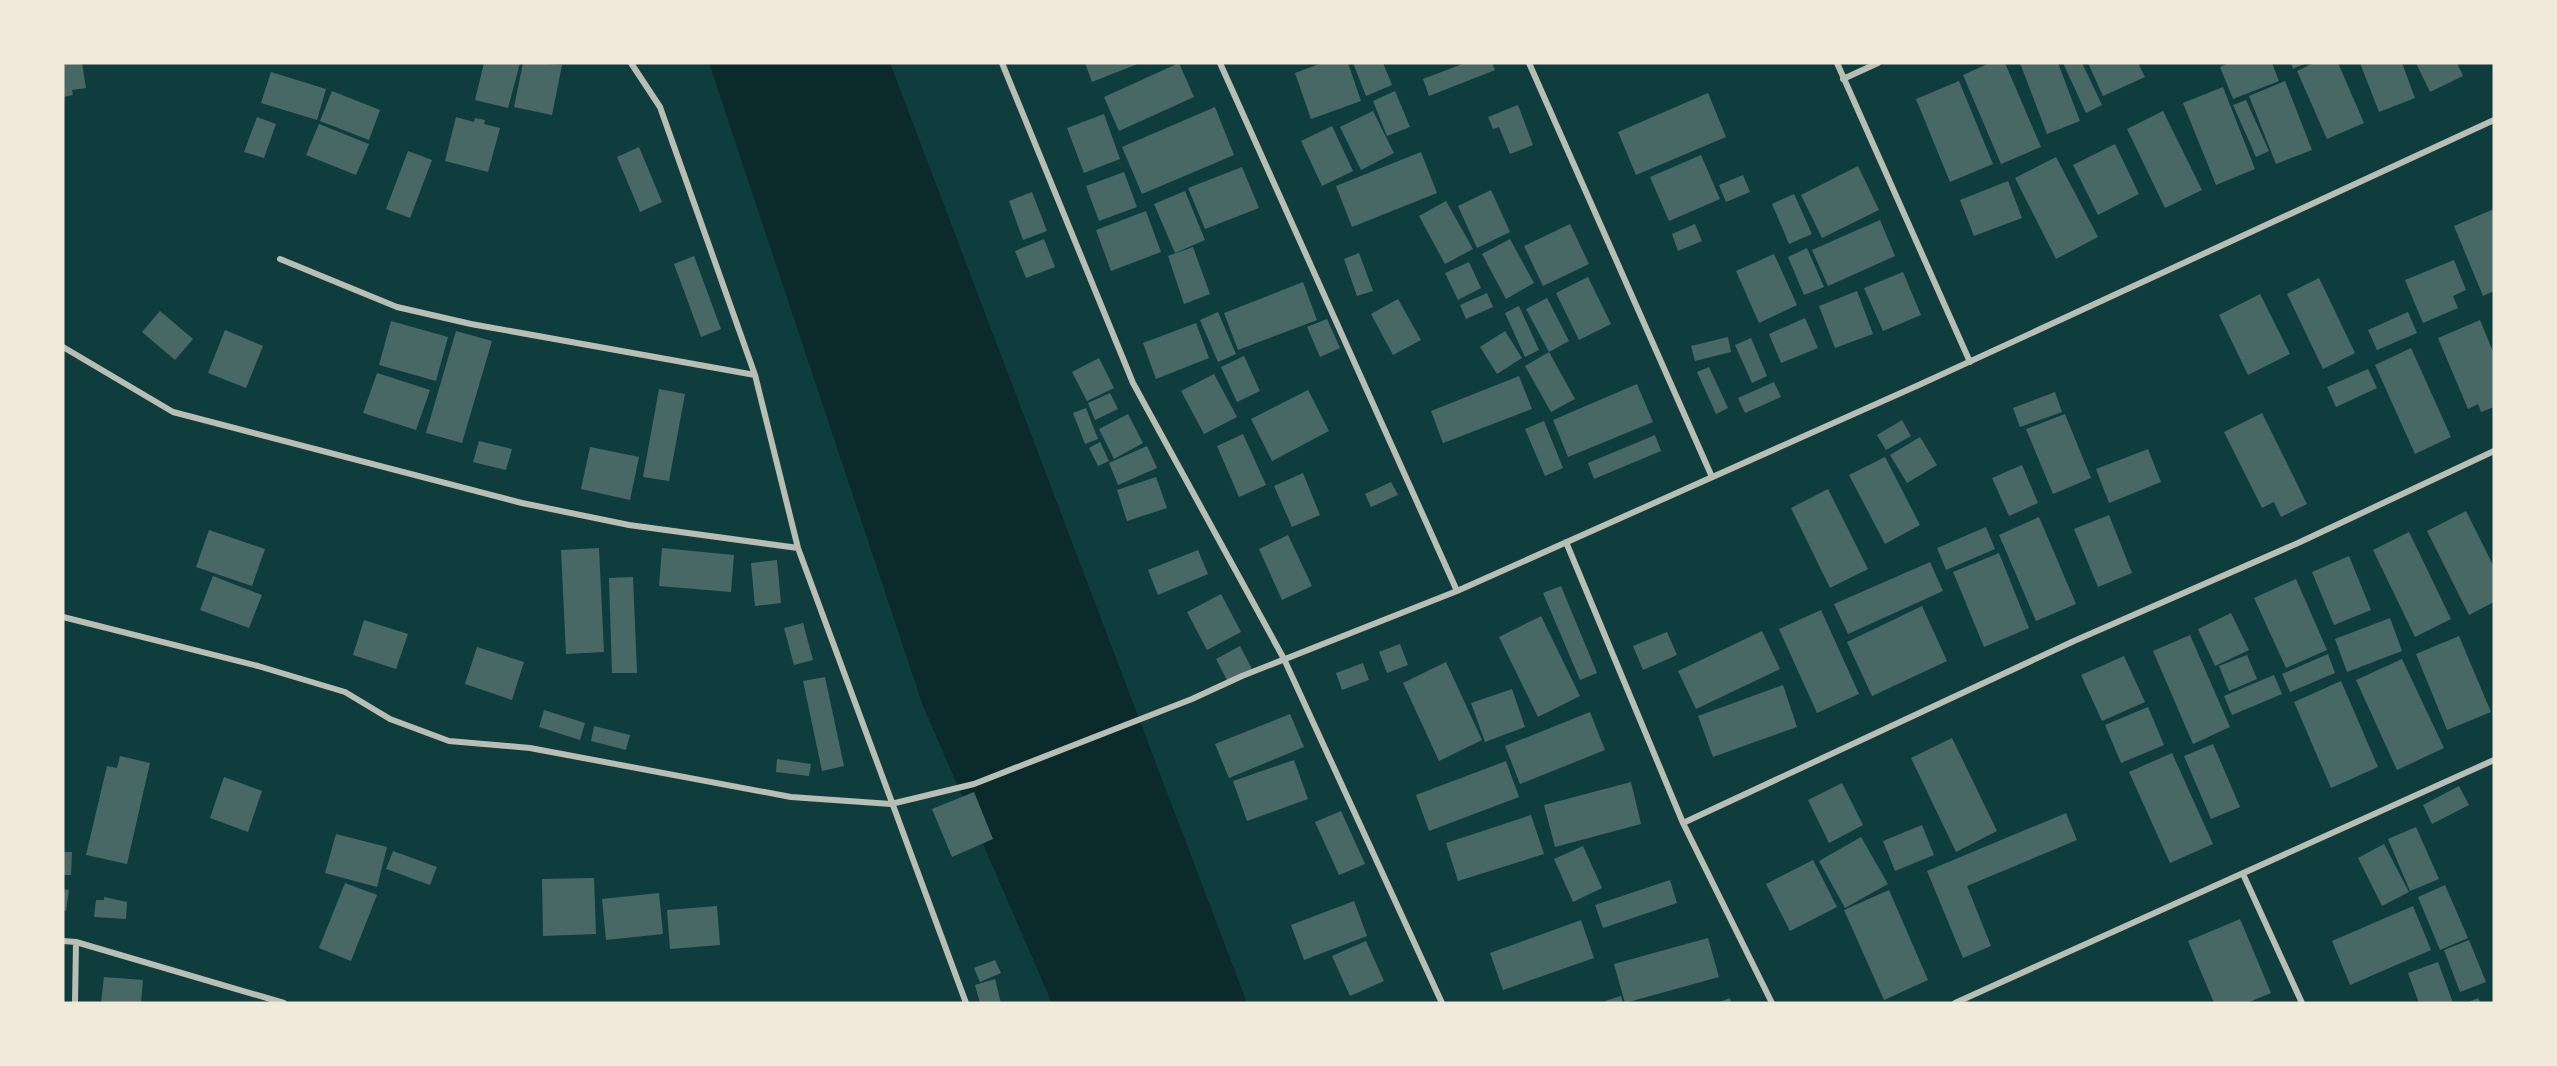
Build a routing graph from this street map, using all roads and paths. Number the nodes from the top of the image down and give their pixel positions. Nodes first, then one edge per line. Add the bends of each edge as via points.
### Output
1 (631, 63) edge
2 (1002, 63) edge
3 (1220, 63) edge
4 (1529, 63) edge
5 (1836, 63) edge
6 (1878, 63) edge
7 (1843, 79) junction
8 (2494, 120) edge
9 (280, 259) dead end
10 (63, 347) edge
11 (1970, 362) junction
12 (755, 375) junction
13 (2494, 451) edge
14 (1712, 477) junction
15 (1566, 542) junction
16 (798, 548) junction
17 (1457, 591) junction
18 (63, 617) edge
19 (1284, 659) junction
20 (2494, 760) edge
21 (891, 804) junction
22 (1683, 823) junction
23 (2243, 874) junction
24 (63, 941) edge
25 (76, 942) junction
26 (75, 1003) edge
27 (284, 1003) edge
28 (966, 1003) edge
29 (1442, 1003) edge
30 (1772, 1003) edge
31 (1955, 1003) edge
32 (2302, 1003) edge

1 - 12 street via 660,107
2 - 19 street via 1133,383
3 - 17 street
4 - 14 street
5 - 7 street
6 - 7 street
7 - 11 street
8 - 11 street
9 - 12 street via 397,307
10 - 16 street via 173,412 522,503 629,525
11 - 14 street
12 - 16 street
13 - 22 street
14 - 15 street
15 - 17 street
15 - 22 street
16 - 21 street
17 - 19 street
18 - 21 street via 345,692 390,719 449,741 530,748 791,797
19 - 21 street via 974,784
19 - 29 street
20 - 23 street
21 - 28 street
22 - 30 street
23 - 31 street
23 - 32 street
24 - 25 street
25 - 26 street
25 - 27 street

